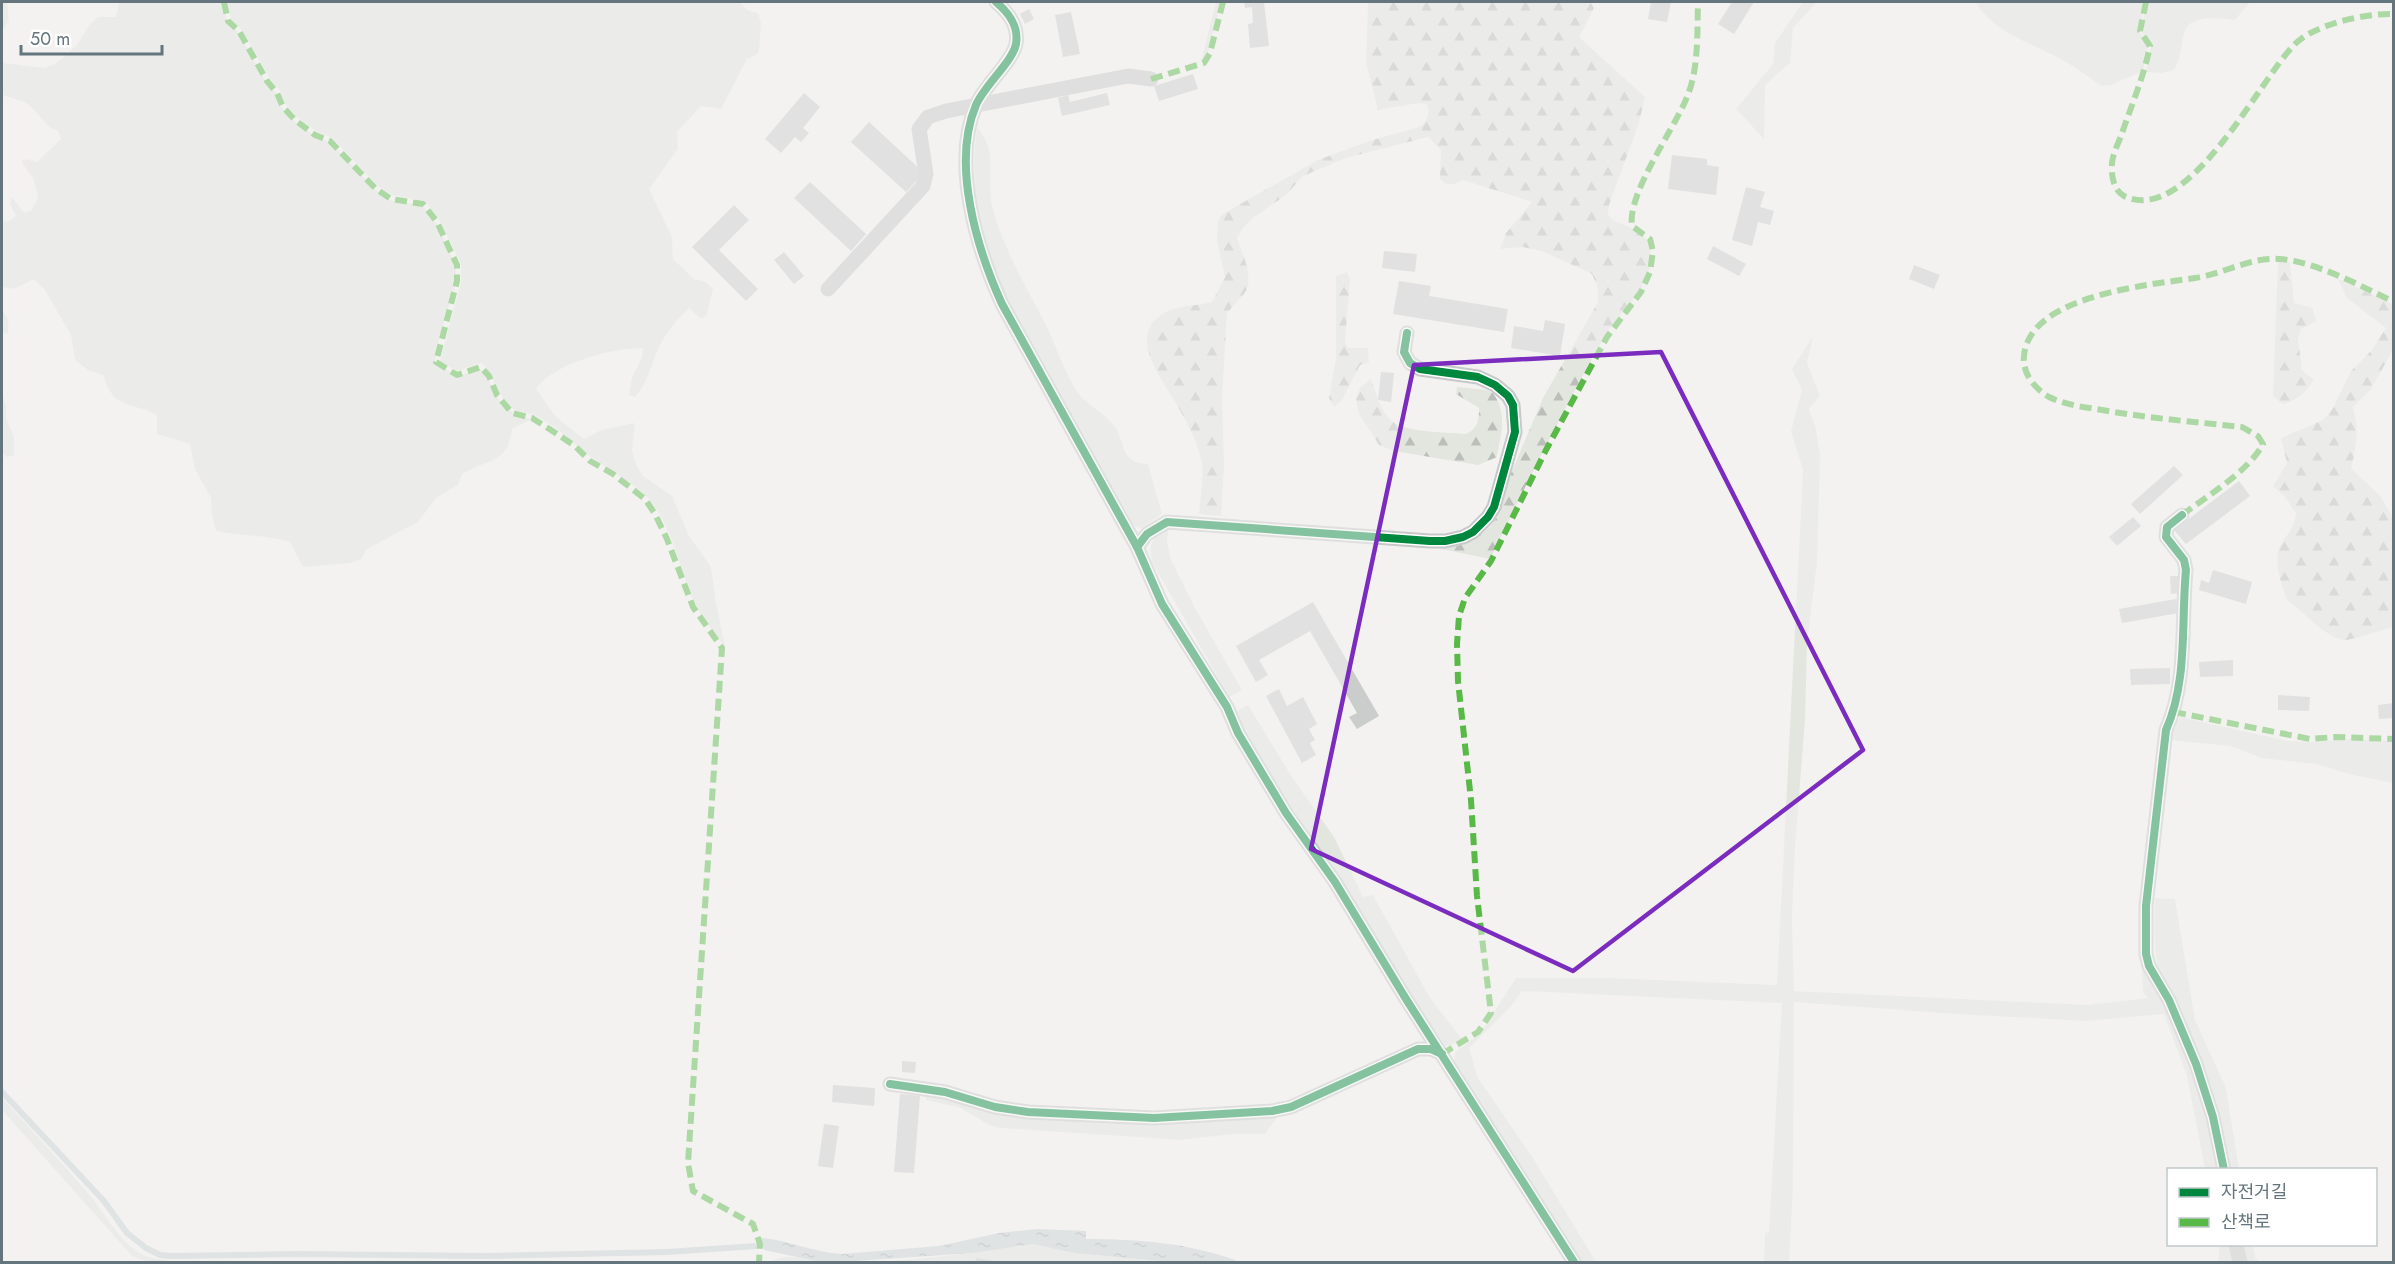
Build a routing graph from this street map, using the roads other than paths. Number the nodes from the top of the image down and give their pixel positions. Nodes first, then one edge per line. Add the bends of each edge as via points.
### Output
1 (996, 2) edge
2 (1151, 79) dead end
3 (976, 104) junction
4 (828, 289) dead end
5 (1407, 333) dead end
6 (2182, 515) dead end
7 (1137, 547) junction
8 (1442, 1054) junction
9 (890, 1084) dead end
10 (2224, 1168) edge
11 (2236, 1246) edge
12 (1574, 1263) edge
13 (2240, 1263) edge

1 - 3 street via 1015,24 1016,48
2 - 3 street via 1128,76
3 - 4 street via 928,117 919,129 926,174 923,186
3 - 7 street via 970,124 967,177 986,269
5 - 7 street via 1404,351 1410,363 1420,369 1478,377 1496,385 1513,405 1515,432 1494,507 1473,532 1455,540 1430,541 1167,522 1147,534
6 - 10 street via 2167,527 2166,537 2184,560 2186,570 2177,691 2166,729 2146,906 2146,954 2196,1064
7 - 8 street via 1162,604 1280,803 1335,882
8 - 9 street via 1418,1049 1291,1107 1154,1118 1028,1112 994,1107 945,1092
8 - 12 street
11 - 13 street

